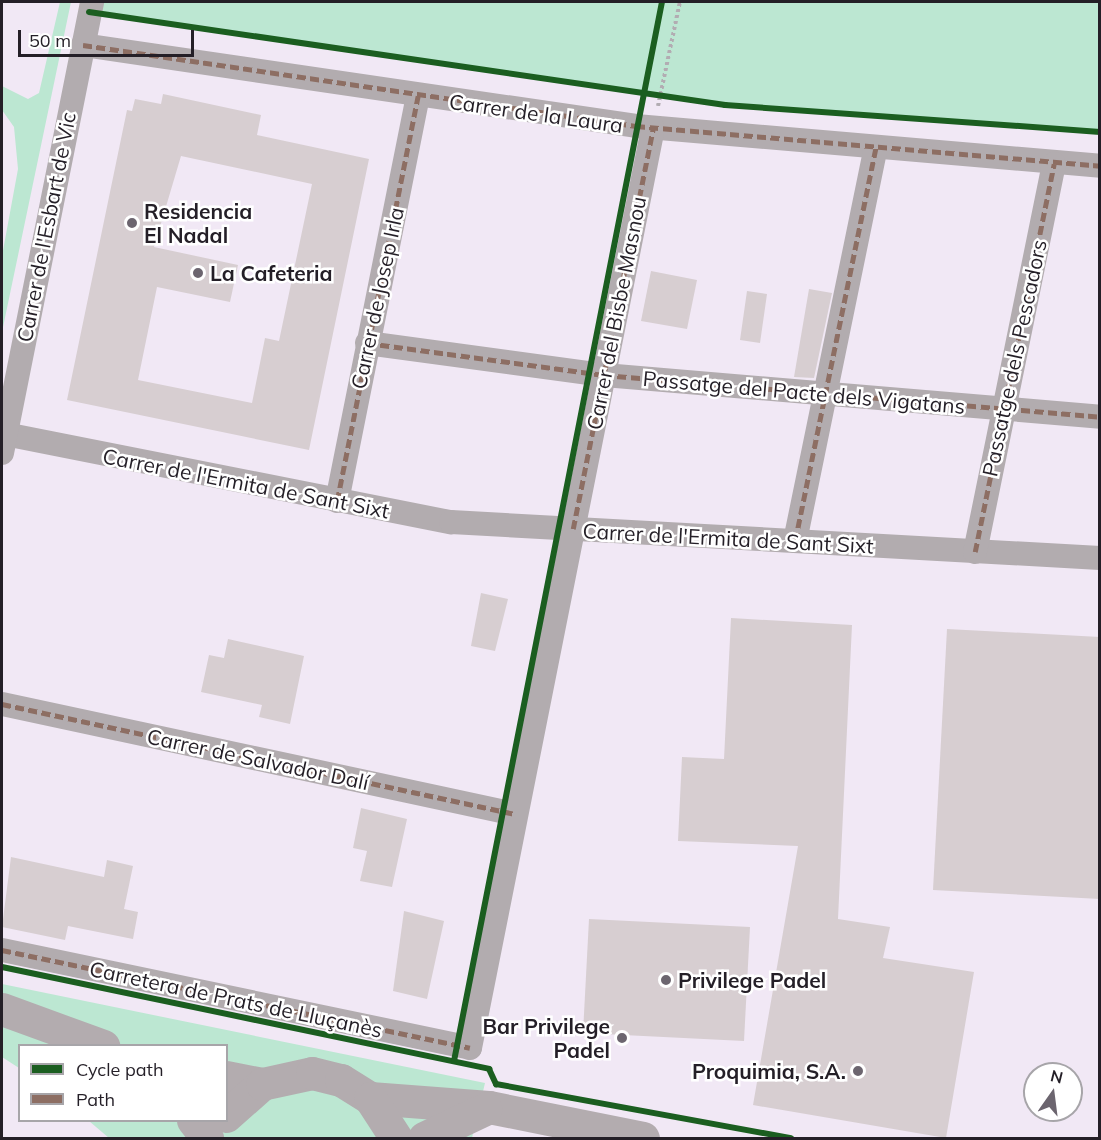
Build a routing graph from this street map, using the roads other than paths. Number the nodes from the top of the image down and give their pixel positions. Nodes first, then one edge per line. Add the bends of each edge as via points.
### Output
1 (92, 2) edge
2 (83, 45) junction
3 (418, 96) junction
4 (653, 128) junction
5 (876, 148) junction
6 (1054, 164) junction
7 (1100, 166) edge
8 (367, 343) junction
9 (604, 375) junction
10 (823, 395) junction
11 (1003, 408) junction
12 (1100, 417) edge
13 (3, 443) edge
14 (337, 501) junction
15 (573, 529) junction
16 (795, 541) junction
17 (975, 552) junction
18 (1100, 558) edge
19 (2, 704) edge
20 (515, 814) junction
21 (2, 950) edge
22 (4, 1007) edge
23 (98, 1044) edge
24 (470, 1048) joint
25 (228, 1077) edge
26 (262, 1084) junction
27 (370, 1098) junction
28 (489, 1107) junction
29 (228, 1114) edge
30 (195, 1122) edge
31 (223, 1122) edge
32 (207, 1138) edge
33 (217, 1138) edge
34 (396, 1138) edge
35 (423, 1138) edge
36 (644, 1138) edge

1 - 2 street, Carrer de l'Esbart de Vic
2 - 3 street, Carrer de la Laura
2 - 13 street, Carrer de l'Esbart de Vic
3 - 4 street, Carrer de la Laura
3 - 8 street, Carrer de Josep Irla
4 - 5 street, Carrer de la Laura
4 - 9 street, Carrer del Bisbe Masnou
5 - 6 street, Carrer de la Laura
5 - 10 street
6 - 7 street, Carrer de la Laura
6 - 11 street, Passatge dels Pescadors
8 - 9 street, Passatge del Pacte dels Vigatans
8 - 14 street, Carrer de Josep Irla
9 - 10 street, Passatge del Pacte dels Vigatans
9 - 15 street, Carrer del Bisbe Masnou
10 - 11 street, Passatge del Pacte dels Vigatans
10 - 16 street
11 - 12 street, Passatge del Pacte dels Vigatans
11 - 17 street, Passatge dels Pescadors
13 - 14 street, Carrer de l'Ermita de Sant Sixt
14 - 15 street, Carrer de l'Ermita de Sant Sixt via 452,522
15 - 16 street, Carrer de l'Ermita de Sant Sixt
15 - 20 street, Carrer del Bisbe Masnou
16 - 17 street, Carrer de l'Ermita de Sant Sixt
17 - 18 street, Carrer de l'Ermita de Sant Sixt
19 - 20 street, Carrer de Salvador Dalí
20 - 24 street, Carrer del Bisbe Masnou
21 - 24 street, Carretera de Prats de Lluçanès
22 - 23 street
25 - 26 street
26 - 27 street via 312,1073 341,1080
26 - 29 street
27 - 28 street
27 - 34 street
28 - 35 street
28 - 36 street
30 - 32 street
31 - 33 street

